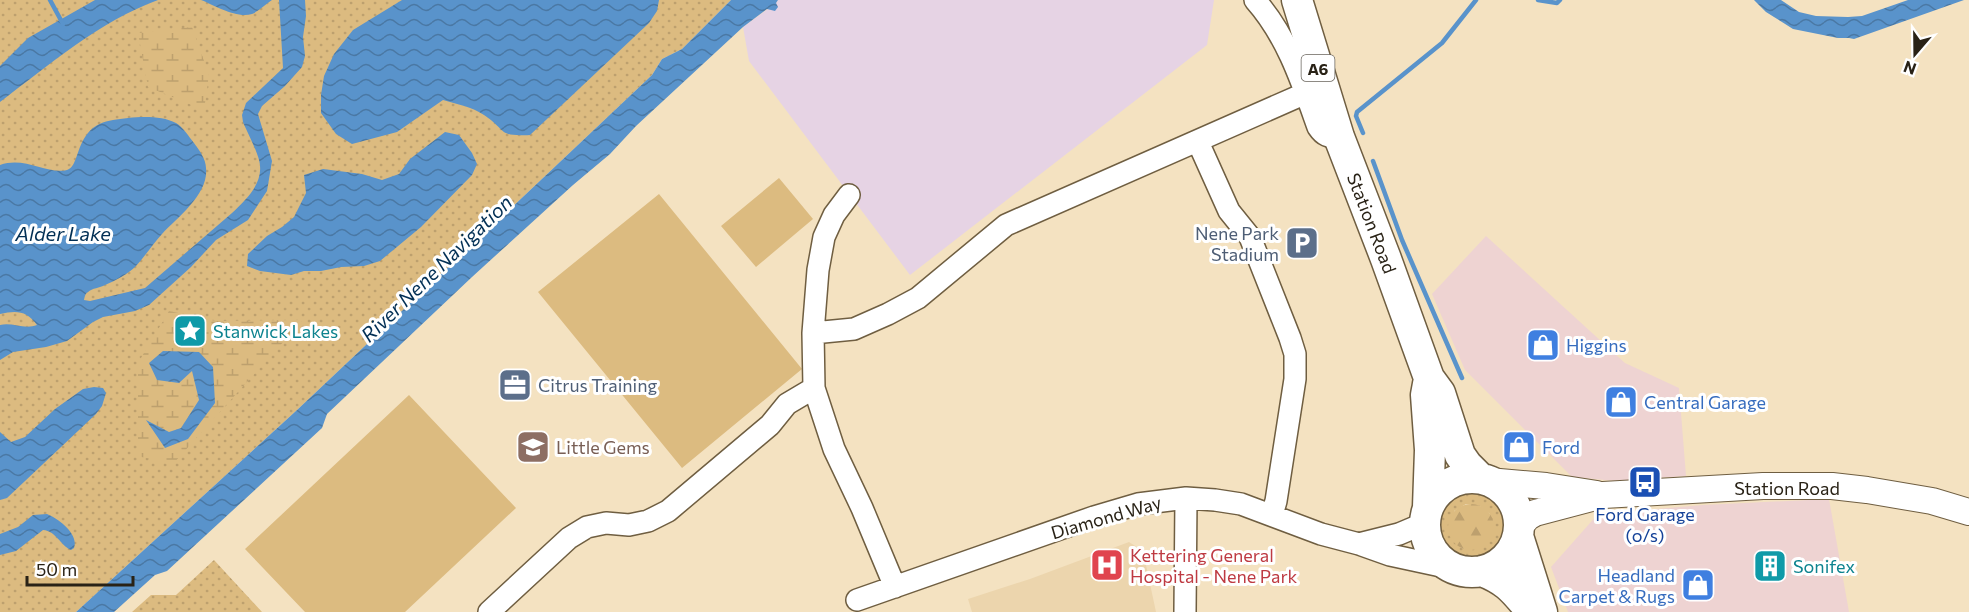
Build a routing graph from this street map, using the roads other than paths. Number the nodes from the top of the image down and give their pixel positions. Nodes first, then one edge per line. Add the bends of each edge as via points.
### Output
1 (1255, 0) edge
2 (1297, 0) edge
3 (1306, 93) junction
4 (1339, 137) junction
5 (1198, 142) junction
6 (849, 195) dead end
7 (813, 333) junction
8 (1429, 378) junction
9 (814, 388) junction
10 (1484, 479) junction
11 (1603, 495) junction
12 (1186, 498) junction
13 (1969, 512) edge
14 (1272, 515) junction
15 (1427, 515) junction
16 (1519, 532) junction
17 (1359, 544) junction
18 (1468, 570) junction
19 (895, 587) junction
20 (857, 600) dead end
21 (489, 612) edge
22 (1185, 612) edge
23 (1532, 612) edge
24 (1542, 612) edge

1 - 3 street via 1274,25
2 - 4 highway, Station Road / A6
3 - 4 street via 1322,133
3 - 5 street
4 - 8 highway, Station Road / A6
5 - 7 street via 1006,225 918,298 888,314 854,329
5 - 14 street via 1229,211 1250,237 1295,354 1295,379
6 - 7 street via 824,237
7 - 9 street
8 - 10 highway, Station Road / A6 via 1440,393 1460,455
8 - 15 highway, Station Road / A6
9 - 19 street via 834,449
9 - 21 street via 787,404 770,425 668,511 629,525 606,523 587,527 569,538
10 - 11 main road, Station Road
10 - 15 highway via 1452,482 1436,495
10 - 16 highway via 1512,499
11 - 13 main road, Station Road via 1832,486 1932,501
11 - 16 main road, Station Road via 1535,513
12 - 14 street, Diamond Way via 1241,504
12 - 19 street, Diamond Way via 1105,513
12 - 22 street
14 - 17 street, Diamond Way
15 - 17 street, Diamond Way via 1399,534
15 - 18 highway via 1430,547 1441,560
16 - 18 highway via 1508,556 1496,566
16 - 24 highway
17 - 18 street, Diamond Way via 1390,555
18 - 23 highway via 1499,578
19 - 20 street, Diamond Way

